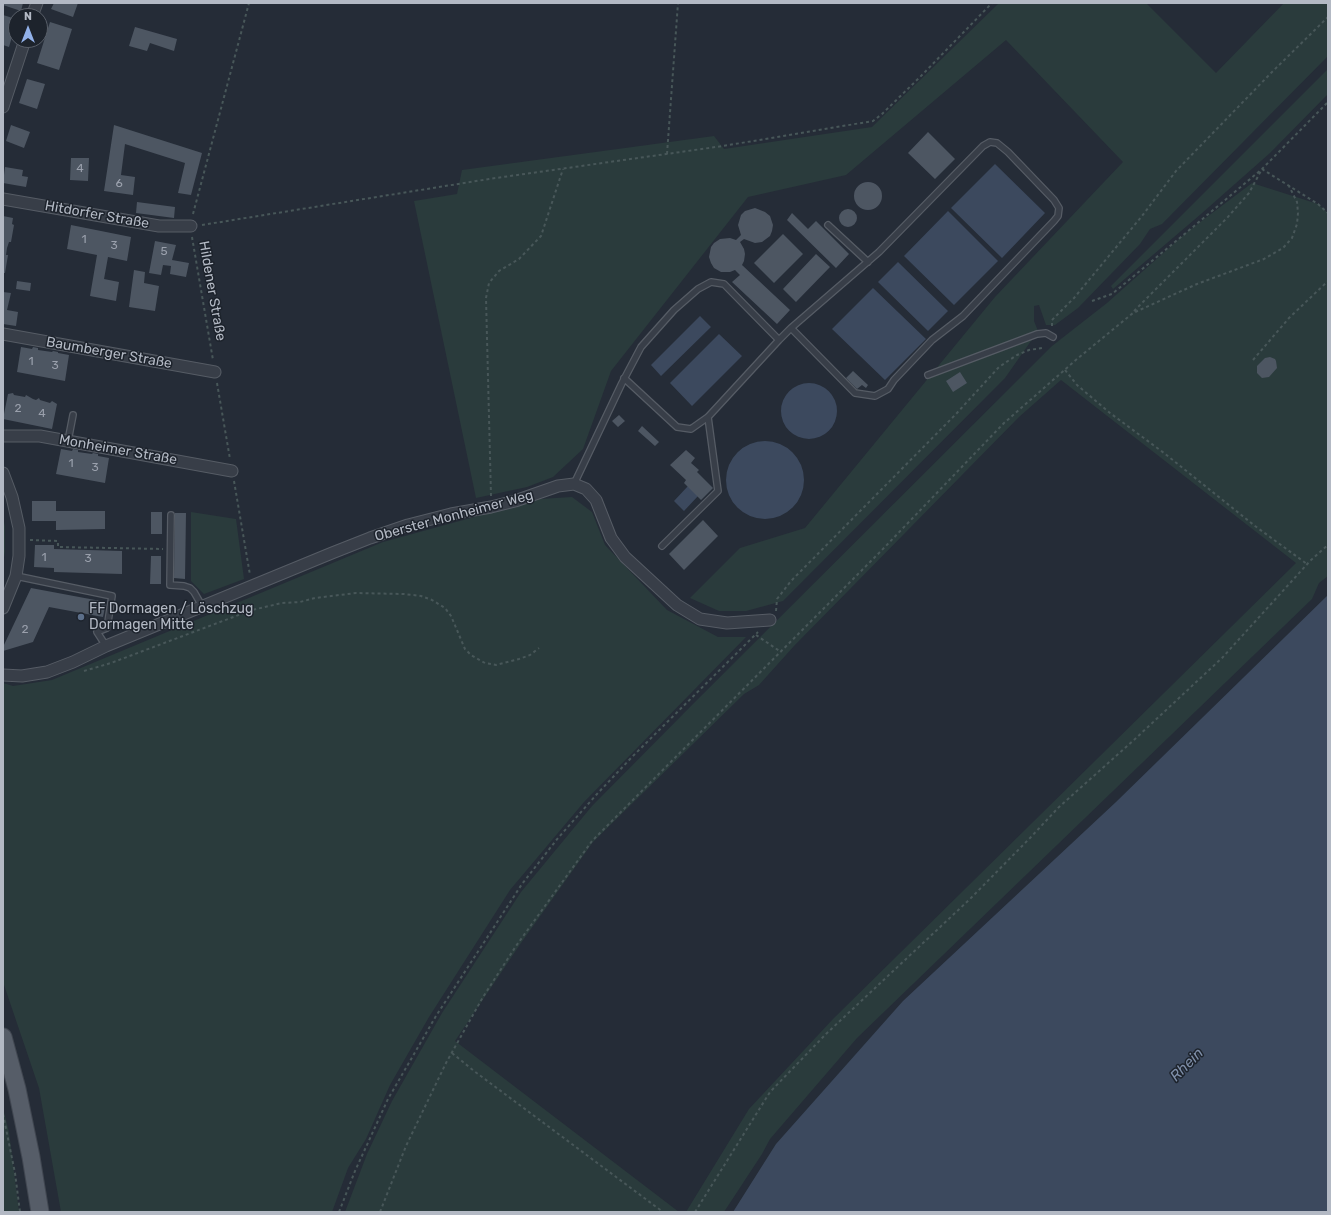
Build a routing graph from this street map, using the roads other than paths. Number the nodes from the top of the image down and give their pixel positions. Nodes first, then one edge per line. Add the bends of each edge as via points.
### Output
1 (21, 48) edge
2 (3, 107) edge
3 (3, 199) edge
4 (828, 225) dead end
5 (191, 226) road end
6 (868, 262) junction
7 (792, 328) junction
8 (3, 334) edge
9 (1053, 337) road end
10 (779, 340) junction
11 (215, 372) road end
12 (928, 375) dead end
13 (624, 378) junction
14 (73, 415) dead end
15 (708, 418) junction
16 (3, 436) edge
17 (68, 441) junction
18 (232, 471) road end
19 (3, 473) edge
20 (574, 484) junction
21 (171, 515) dead end
22 (662, 546) dead end
23 (16, 576) junction
24 (202, 606) junction
25 (3, 608) edge
26 (773, 617) road end
27 (106, 646) junction
28 (3, 675) edge
29 (3, 1037) edge
30 (40, 1212) edge

1 - 2 street
3 - 5 street, Hitdorfer Straße via 159,226
4 - 6 lane
6 - 7 lane
6 - 7 lane via 983,146 990,142 997,143 1008,152 1059,208 1054,221 963,316 932,340 888,389 875,396 855,393
7 - 10 lane
8 - 11 street, Baumberger Straße
9 - 12 lane via 1046,333 1037,334
10 - 13 lane via 724,284 711,282 698,289 674,310 641,348
10 - 15 lane
13 - 15 lane via 677,427 691,429
13 - 20 lane
14 - 17 lane
15 - 22 lane via 718,491
16 - 17 street, Monheimer Straße via 40,436
17 - 18 street, Monheimer Straße
19 - 23 street via 19,528
20 - 24 street, Oberster Monheimer Weg via 558,486 491,508 451,514 408,525 364,540
20 - 26 street via 586,489 596,500 612,538 625,557 677,605 700,619 727,623
21 - 24 lane via 170,585 190,588
23 - 25 street
23 - 27 lane via 112,596 107,628 96,632
24 - 27 street, Oberster Monheimer Weg
27 - 28 street, Oberster Monheimer Weg via 47,672 22,676
29 - 30 main road via 31,1157

